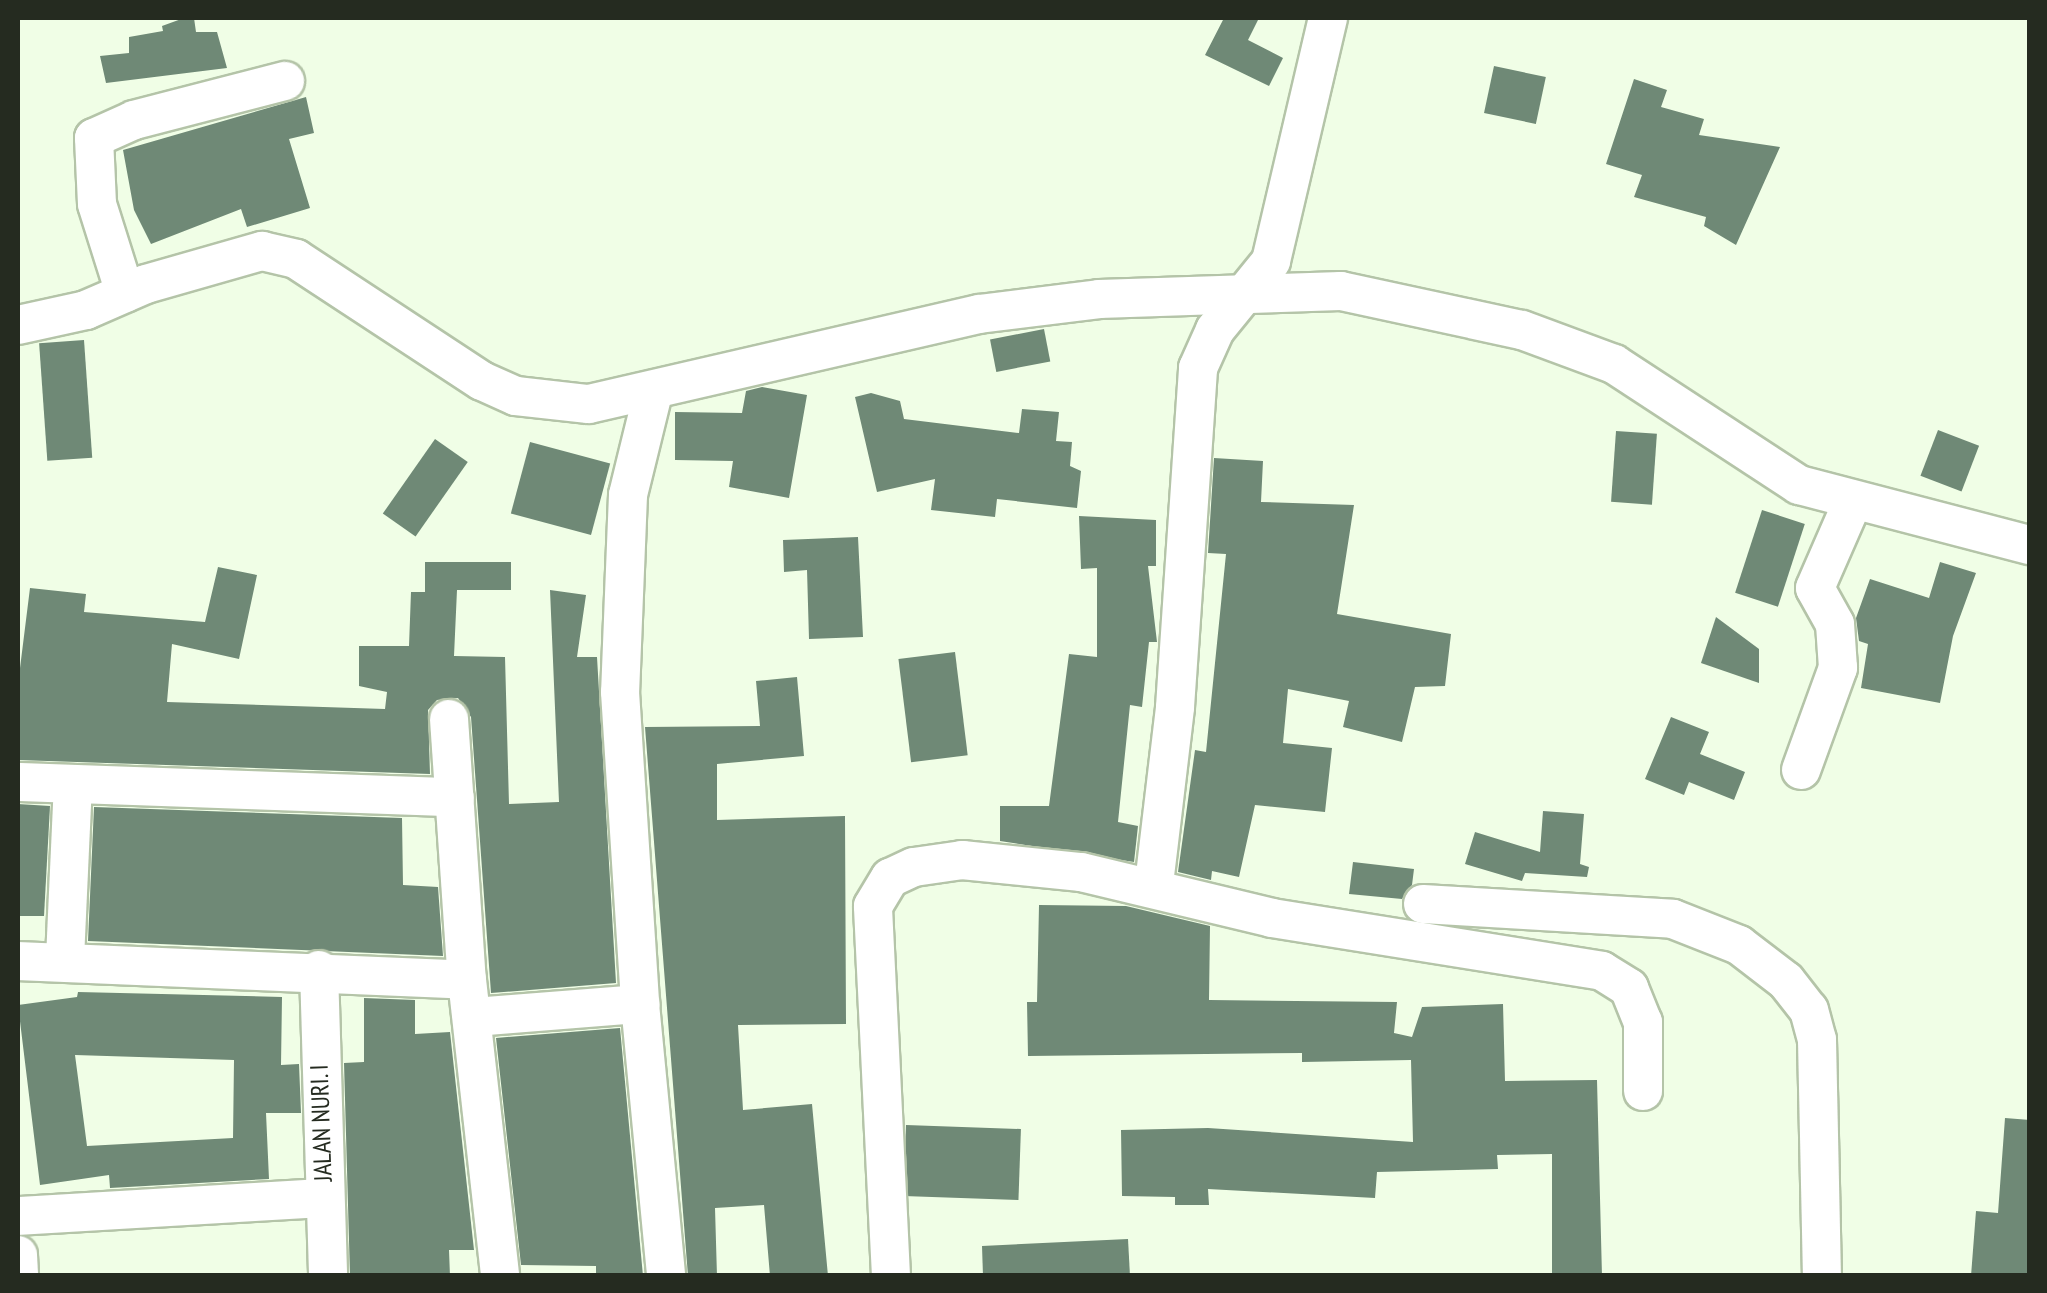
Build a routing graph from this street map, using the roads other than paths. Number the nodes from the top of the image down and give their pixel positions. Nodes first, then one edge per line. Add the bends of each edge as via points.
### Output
1 (1328, 18) edge
2 (285, 82) dead end
3 (1247, 292) junction
4 (126, 293) junction
5 (18, 326) edge
6 (653, 393) junction
7 (1853, 501) junction
8 (2030, 544) edge
9 (449, 719) dead end
10 (1801, 770) dead end
11 (18, 782) edge
12 (72, 785) junction
13 (455, 797) junction
14 (1154, 884) junction
15 (1422, 904) dead end
16 (65, 959) junction
17 (18, 961) edge
18 (320, 970) junction
19 (470, 998) junction
20 (640, 1004) junction
21 (1643, 1091) dead end
22 (324, 1198) junction
23 (18, 1216) edge
24 (18, 1255) edge
25 (20, 1276) edge
26 (328, 1276) edge
27 (500, 1276) edge
28 (666, 1276) edge
29 (891, 1276) edge
30 (1822, 1276) edge

1 - 3 street via 1275,248
2 - 4 street via 134,120 94,138 97,204
3 - 6 street via 979,314
3 - 7 street via 1341,292 1522,330 1614,364 1799,485
3 - 14 street via 1215,330 1198,368
4 - 5 street
4 - 6 street via 250,253 280,254 516,396 590,404
6 - 20 street via 628,496 622,580 620,692
7 - 8 street
7 - 10 street via 1815,588 1835,624 1838,668
9 - 13 street
11 - 12 street
12 - 13 street
12 - 16 street
13 - 19 street
14 - 21 street via 1272,918 1602,971 1629,988 1642,1022
14 - 29 street via 962,860 914,867 879,889 873,906
15 - 30 street via 1673,920 1739,945 1786,981 1808,1010 1817,1040
16 - 17 street
16 - 18 street
18 - 19 street
18 - 22 street, JALAN NURI. I
19 - 20 street
19 - 27 street
20 - 28 street
22 - 23 street
22 - 26 street, JALAN NURI. I
24 - 25 street

